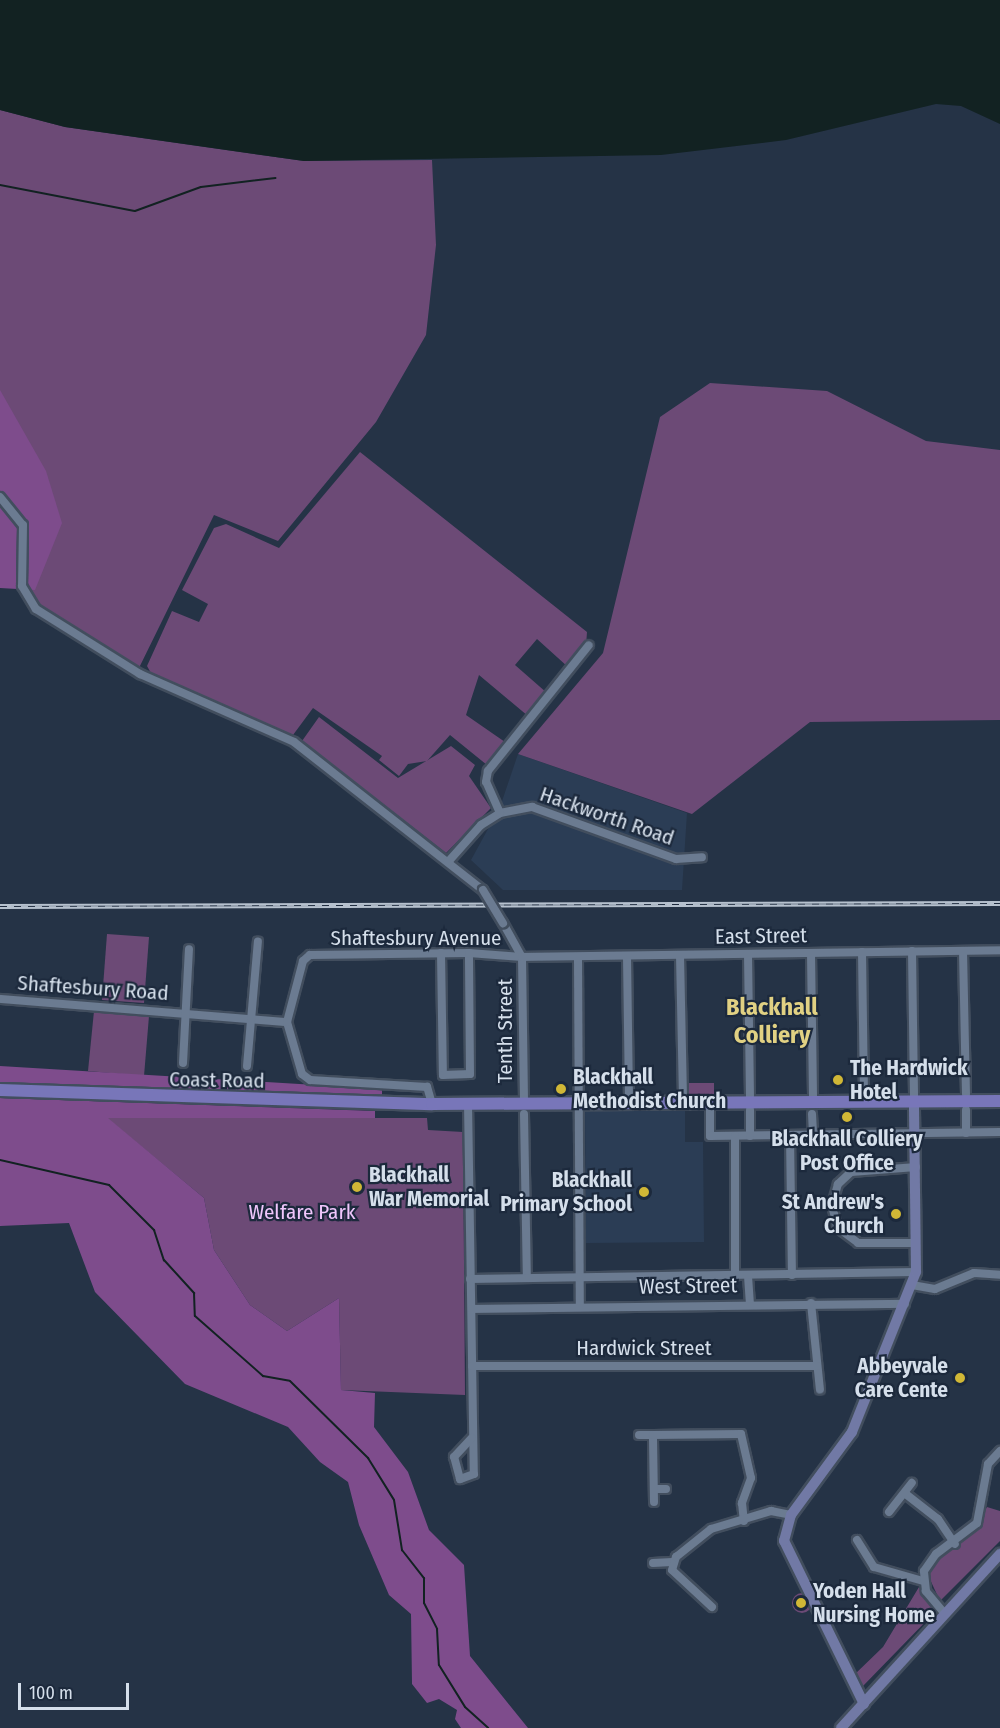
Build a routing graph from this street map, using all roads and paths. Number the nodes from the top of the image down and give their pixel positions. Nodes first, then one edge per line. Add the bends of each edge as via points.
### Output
1 (0, 497) edge
2 (589, 645) dead end
3 (500, 813) junction
4 (702, 857) dead end
5 (448, 862) junction
6 (258, 941) dead end
7 (189, 949) dead end
8 (1000, 950) edge
9 (912, 951) junction
10 (963, 951) junction
11 (862, 952) junction
12 (441, 953) junction
13 (469, 953) junction
14 (810, 953) junction
15 (748, 954) junction
16 (680, 955) junction
17 (627, 956) junction
18 (522, 957) junction
19 (578, 957) junction
20 (0, 999) edge
21 (183, 1012) junction
22 (251, 1019) junction
23 (287, 1022) junction
24 (183, 1063) dead end
25 (247, 1066) dead end
26 (0, 1090) edge
27 (966, 1094) dead end
28 (1000, 1101) edge
29 (629, 1102) junction
30 (683, 1102) junction
31 (710, 1102) junction
32 (864, 1102) junction
33 (914, 1102) junction
34 (468, 1103) junction
35 (580, 1103) junction
36 (432, 1104) junction
37 (750, 1106) junction
38 (812, 1108) junction
39 (524, 1109) junction
40 (966, 1110) dead end
41 (1000, 1132) edge
42 (915, 1133) junction
43 (966, 1133) junction
44 (790, 1135) junction
45 (813, 1135) junction
46 (735, 1136) junction
47 (750, 1136) junction
48 (916, 1167) junction
49 (916, 1243) junction
50 (916, 1272) junction
51 (792, 1275) junction
52 (1000, 1275) edge
53 (735, 1276) junction
54 (748, 1276) junction
55 (580, 1277) junction
56 (527, 1278) junction
57 (470, 1279) junction
58 (912, 1285) junction
59 (750, 1303) junction
60 (811, 1303) junction
61 (905, 1304) junction
62 (580, 1306) junction
63 (472, 1309) junction
64 (472, 1366) junction
65 (817, 1366) junction
66 (820, 1390) dead end
67 (639, 1435) dead end
68 (653, 1435) junction
69 (472, 1438) dead end
70 (997, 1452) edge
71 (912, 1483) dead end
72 (654, 1489) junction
73 (666, 1489) dead end
74 (907, 1496) junction
75 (654, 1502) dead end
76 (889, 1512) dead end
77 (791, 1515) junction
78 (744, 1521) junction
79 (955, 1544) junction
80 (852, 1552) dead end
81 (1000, 1554) edge
82 (672, 1562) junction
83 (653, 1563) dead end
84 (923, 1581) junction
85 (712, 1607) dead end
86 (945, 1614) junction
87 (864, 1704) junction
88 (841, 1728) edge

1 - 5 street via 23,525 22,586 36,609 140,674 294,742
2 - 3 street via 488,771 486,782
3 - 4 street, Hackworth Road via 532,807 676,859
3 - 5 street via 482,825
5 - 18 street, bridge via 483,890
6 - 22 street
7 - 21 street, Shaftesbury Road
8 - 10 street, East Street
9 - 10 street, East Street
9 - 11 street, East Street
9 - 33 street
10 - 27 street
11 - 14 street, East Street
11 - 32 street
12 - 13 street, Shaftesbury Avenue
12 - 13 street via 443,1075 470,1074
12 - 23 street, Shaftesbury Avenue via 310,956 295,977
13 - 18 street, Shaftesbury Avenue
14 - 15 street, East Street
14 - 38 street
15 - 16 street, East Street
15 - 37 street
16 - 17 street, East Street
16 - 30 street
17 - 19 street, East Street
17 - 29 street
18 - 19 street, East Street
18 - 39 street, Tenth Street
19 - 35 street
20 - 21 street, Shaftesbury Road
21 - 22 street, Shaftesbury Road
21 - 24 street, Shaftesbury Road
22 - 23 street, Shaftesbury Road
22 - 25 street
23 - 36 street via 293,1052 310,1080 420,1086 431,1091
26 - 36 main road, Coast Road
28 - 33 main road, Coast Road
29 - 30 main road, Coast Road
29 - 35 main road, Coast Road
30 - 31 main road, Coast Road
31 - 37 main road, Coast Road
31 - 46 street via 710,1136
32 - 33 main road, Coast Road
32 - 38 main road, Coast Road
33 - 42 street
34 - 36 main road, Coast Road
34 - 39 main road, Coast Road
34 - 57 street
35 - 39 main road, Coast Road
35 - 55 street
37 - 38 main road, Coast Road
37 - 47 street
38 - 45 street
39 - 56 street, Tenth Street
40 - 43 street
41 - 43 street
42 - 43 street
42 - 45 street
42 - 48 street
44 - 45 street
44 - 47 street
44 - 51 street
46 - 47 street
46 - 53 street
48 - 49 street
48 - 49 street via 851,1172 838,1184 832,1205 837,1227 858,1243
49 - 50 street
50 - 51 street
50 - 58 street
51 - 54 street
52 - 58 street via 974,1273 935,1288
53 - 54 street
53 - 55 street
54 - 59 street
55 - 56 street
55 - 62 street
56 - 57 street
57 - 63 street
58 - 61 street
59 - 60 street, West Street
59 - 62 street, West Street
60 - 61 street, West Street
60 - 65 street
61 - 77 street via 852,1432
62 - 63 street, West Street
63 - 64 street
64 - 65 street, Hardwick Street
64 - 69 street
65 - 66 street
67 - 68 street
68 - 72 street
68 - 78 street via 741,1434 751,1478 742,1503
70 - 79 street via 981,1514
71 - 74 street
72 - 73 street
72 - 75 street
74 - 76 street
74 - 79 street via 938,1519
77 - 78 street via 771,1511
77 - 87 street via 785,1551
78 - 82 street via 711,1529
79 - 84 street via 929,1562
80 - 84 street via 859,1543 882,1572
81 - 86 street
82 - 83 street
82 - 85 street via 672,1570
84 - 86 street
86 - 87 street
87 - 88 street

